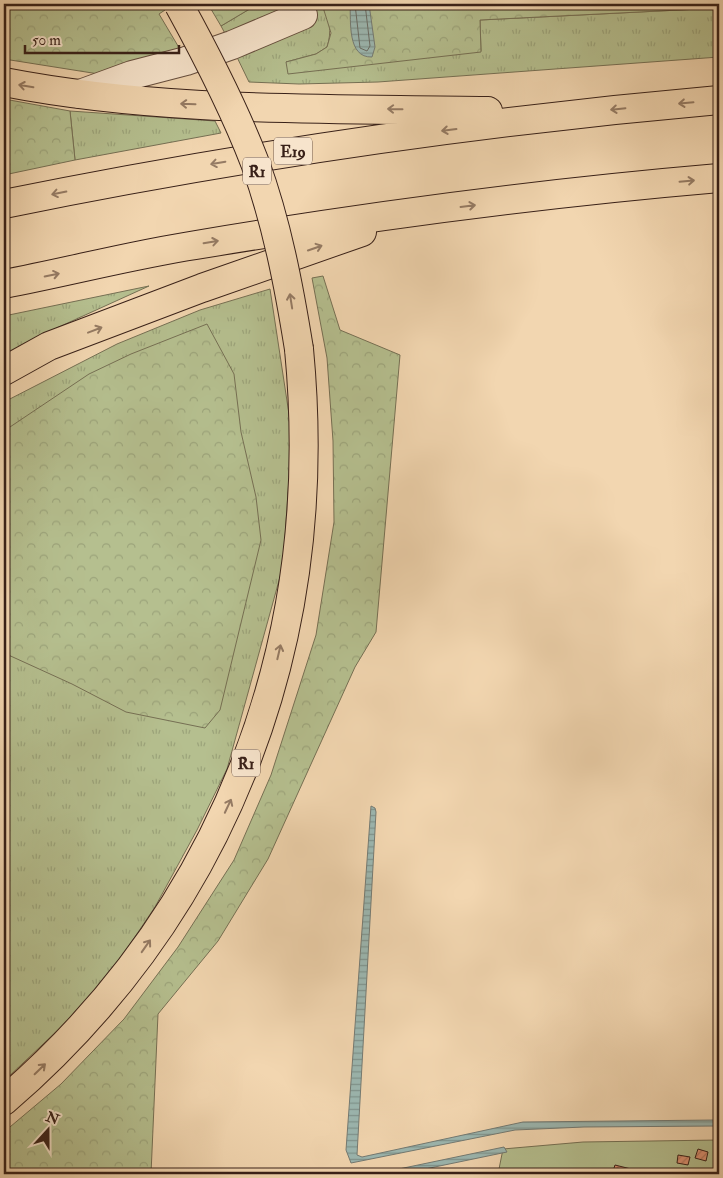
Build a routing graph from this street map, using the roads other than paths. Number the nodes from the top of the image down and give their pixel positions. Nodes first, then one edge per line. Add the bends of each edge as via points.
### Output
1 (179, 4) edge
2 (303, 15) dead end
3 (4, 82) edge
4 (80, 94) junction
5 (719, 100) edge
6 (584, 113) junction
7 (719, 178) edge
8 (4, 204) edge
9 (420, 212) junction
10 (4, 284) edge
11 (4, 371) edge
12 (4, 1102) edge

12 -> 1 highway, R1, bridge via 90,1017 138,958 212,839 245,766 273,678 297,561 303,506 304,405 299,349 281,256 255,164 208,57
2 - 4 lane via 223,48
4 -> 3 highway, E19
6 -> 4 highway, E19 via 259,107 152,102
5 -> 6 highway, E19
6 -> 8 highway, E19 via 265,156
9 -> 7 highway
10 -> 9 highway via 194,245
11 -> 9 highway via 48,346

